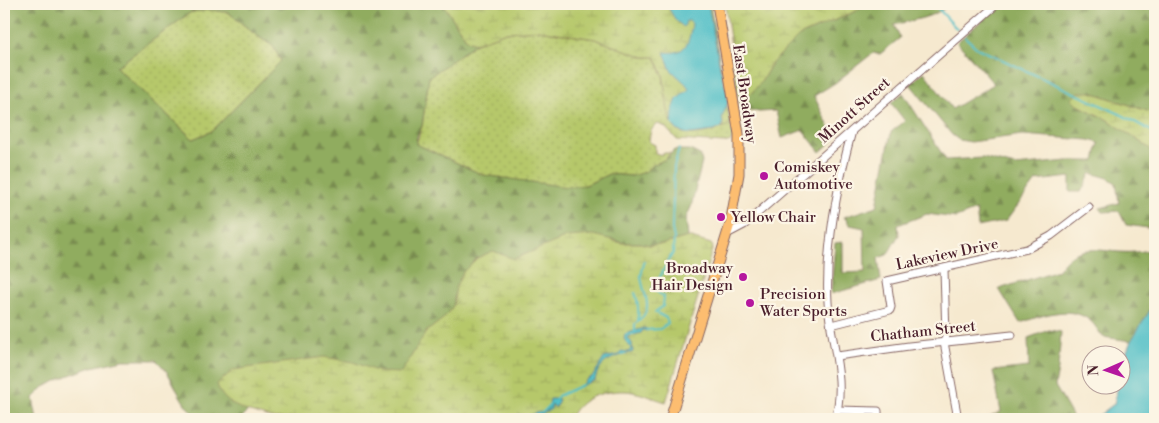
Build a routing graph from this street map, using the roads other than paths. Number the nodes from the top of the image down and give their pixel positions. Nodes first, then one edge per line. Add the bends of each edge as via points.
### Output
1 (717, 4) edge
2 (997, 4) edge
3 (853, 129) junction
4 (1089, 207) dead end
5 (727, 234) junction
6 (944, 269) junction
7 (831, 325) junction
8 (1012, 335) dead end
9 (944, 342) junction
10 (837, 356) junction
11 (838, 410) junction
12 (670, 419) edge
13 (835, 419) edge
14 (878, 419) edge
15 (958, 419) edge

1 - 5 main road, East Broadway via 740,153 736,199
2 - 3 street, Minott Street
3 - 5 street, Minott Street via 744,225
3 - 7 street via 829,250
4 - 6 street, Lakeview Drive via 1051,236 1027,249
5 - 12 main road, East Broadway
6 - 7 street, Lakeview Drive via 887,281 890,310
6 - 9 street
7 - 10 street
8 - 9 street, Chatham Street
9 - 10 street, Chatham Street
9 - 15 street
10 - 11 street
11 - 13 street
11 - 14 street via 878,411

